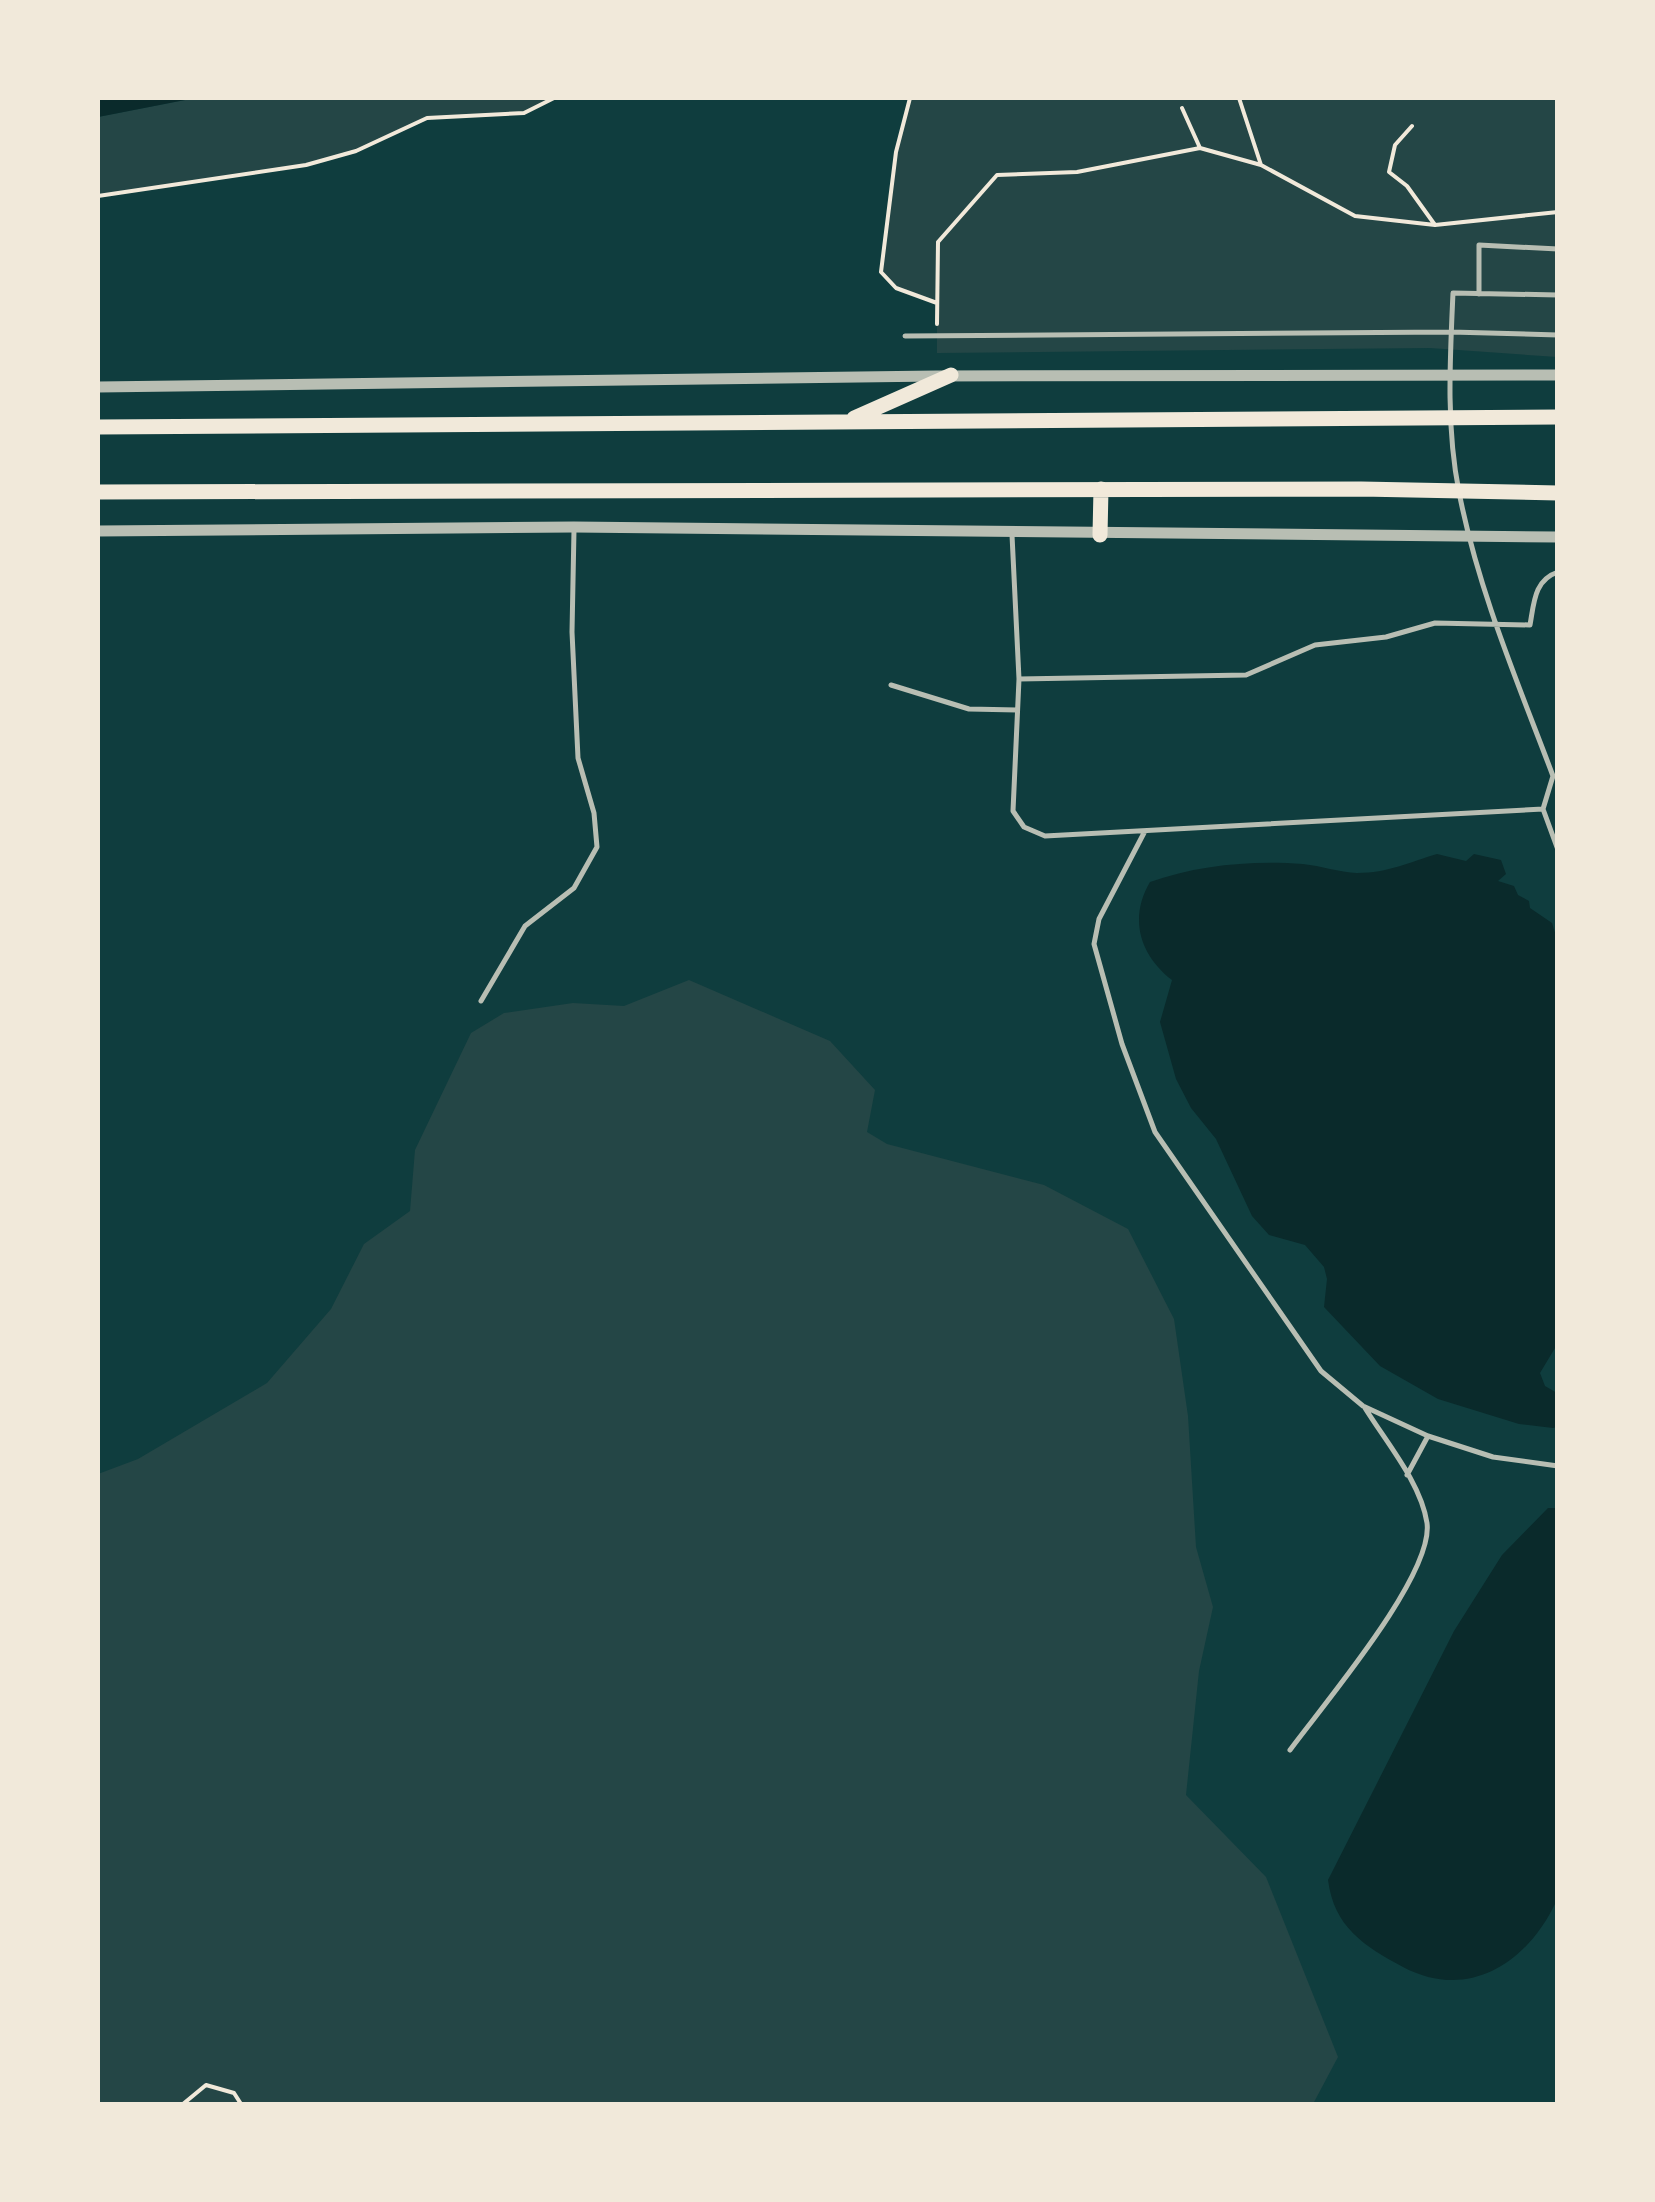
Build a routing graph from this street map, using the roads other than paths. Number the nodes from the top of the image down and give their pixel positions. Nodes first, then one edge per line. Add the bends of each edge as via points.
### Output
1 (1558, 249) edge
2 (1479, 294) junction
3 (1558, 294) edge
4 (1451, 332) junction
5 (1558, 335) edge
6 (905, 336) dead end
7 (1448, 373) junction
8 (1558, 374) edge
9 (951, 376) junction
10 (98, 386) edge
11 (1451, 416) junction
12 (98, 418) edge
13 (1558, 418) edge
14 (848, 421) junction
15 (98, 427) edge
16 (120, 427) junction
17 (1101, 489) junction
18 (1459, 490) junction
19 (98, 492) edge
20 (1558, 493) edge
21 (574, 526) junction
22 (98, 531) edge
23 (1012, 534) junction
24 (1100, 535) junction
25 (1470, 535) junction
26 (1558, 537) edge
27 (1558, 572) edge
28 (1498, 628) junction
29 (1020, 679) junction
30 (891, 685) dead end
31 (1017, 710) junction
32 (1544, 809) junction
33 (1145, 830) junction
34 (1558, 850) edge
35 (481, 1001) dead end
36 (1363, 1406) junction
37 (1428, 1436) junction
38 (1558, 1466) edge
39 (1407, 1474) junction
40 (1290, 1750) dead end

1 - 2 lane via 1480,245
2 - 3 lane
2 - 4 lane via 1452,294
4 - 5 lane
4 - 6 lane
4 - 7 lane
7 - 8 street
7 - 9 street
7 - 11 lane
9 - 10 street
9 - 14 main road
11 - 13 main road
11 - 14 main road
11 - 18 lane
12 - 16 main road
14 - 16 main road
15 - 16 main road
17 - 18 main road
17 - 19 main road
17 - 24 main road
18 - 20 main road
18 - 25 lane
21 - 22 street
21 - 23 street
21 - 35 lane via 578,758 597,847 574,888 525,926
23 - 24 street
23 - 29 lane
24 - 25 street
25 - 26 street
25 - 28 lane
27 - 28 lane via 1544,576 1536,591 1530,626
28 - 29 lane via 1435,623 1315,645 1246,675
28 - 32 lane via 1553,776
29 - 31 lane
30 - 31 lane via 956,706
31 - 33 lane via 1013,811 1024,827 1046,836
32 - 33 lane
32 - 34 lane
33 - 36 lane via 1099,919 1094,944 1139,1095 1156,1132 1321,1371
36 - 37 lane
36 - 39 lane
37 - 38 lane via 1493,1457
37 - 39 lane
39 - 40 lane via 1428,1524 1415,1578

